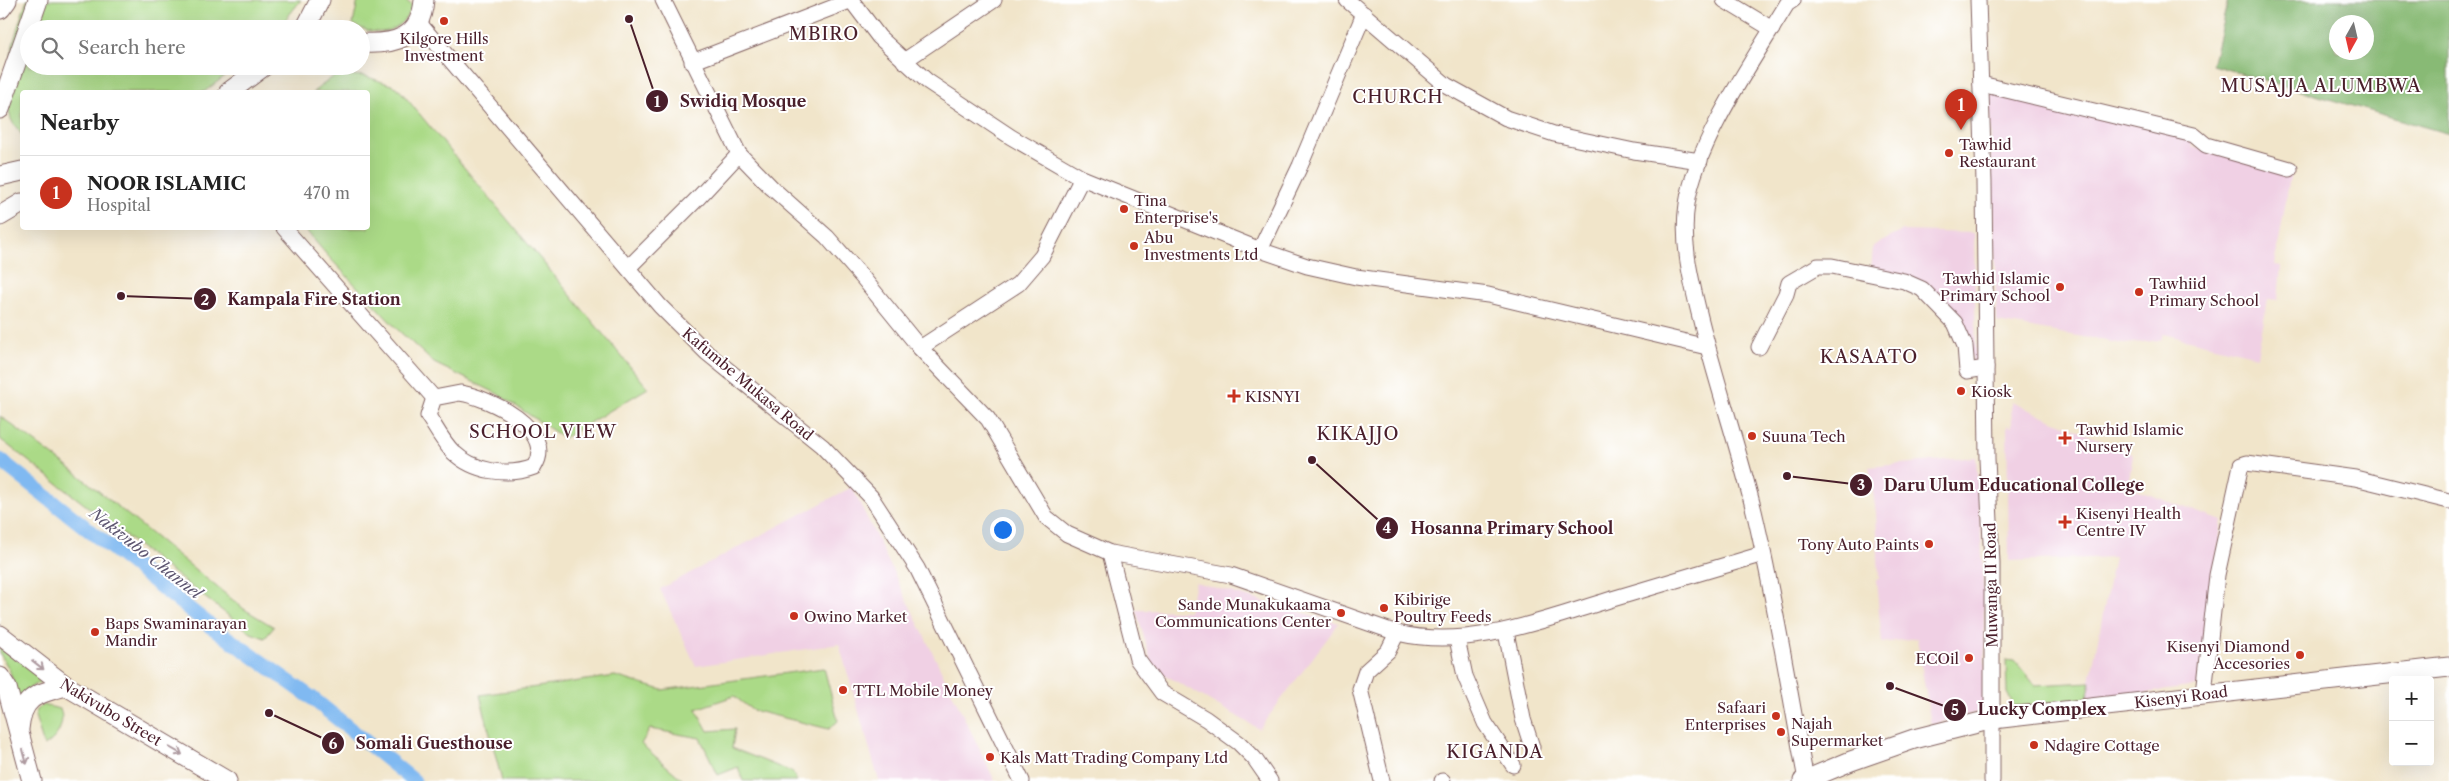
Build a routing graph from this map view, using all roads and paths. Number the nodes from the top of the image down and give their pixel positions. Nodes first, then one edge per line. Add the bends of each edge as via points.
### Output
1 (6, 0) edge
2 (38, 0) edge
3 (320, 0) edge
4 (424, 0) edge
5 (663, 0) edge
6 (851, 0) edge
7 (994, 0) edge
8 (1347, 0) edge
9 (1724, 0) edge
10 (1792, 0) edge
11 (1978, 0) edge
12 (0, 8) edge
13 (1364, 14) junction
14 (31, 20) edge
15 (310, 20) edge
16 (419, 22) junction
17 (1772, 29) junction
18 (370, 42) edge
19 (20, 50) edge
20 (18, 55) junction
21 (904, 61) junction
22 (692, 62) junction
23 (252, 75) edge
24 (1981, 84) junction
25 (0, 85) edge
26 (232, 90) edge
27 (0, 109) edge
28 (739, 154) junction
29 (1700, 161) junction
30 (2290, 169) dead end
31 (20, 171) edge
32 (0, 176) edge
33 (1082, 178) junction
34 (20, 203) edge
35 (0, 216) edge
36 (286, 230) edge
37 (1260, 250) junction
38 (628, 268) junction
39 (1707, 346) junction
40 (1759, 347) dead end
41 (920, 348) junction
42 (1986, 368) junction
43 (434, 398) junction
44 (2449, 501) edge
45 (1110, 553) junction
46 (1763, 554) junction
47 (1506, 632) junction
48 (1397, 633) junction
49 (0, 635) edge
50 (1457, 639) junction
51 (2449, 667) edge
52 (0, 677) edge
53 (66, 686) junction
54 (2204, 691) junction
55 (1993, 719) junction
56 (19, 732) junction
57 (1532, 747) dead end
58 (1513, 765) dead end
59 (1804, 780) edge
60 (32, 781) edge
61 (227, 781) edge
62 (1022, 781) edge
63 (1270, 781) edge
64 (1382, 781) edge
65 (1992, 781) edge

1 - 12 highway
2 - 14 main road
3 - 15 main road
4 - 16 main road
5 - 22 street
6 - 21 street via 879,38
6 - 22 street
7 - 21 street
8 - 13 street
9 - 17 street
10 - 17 street
11 - 24 street, Muwanga II Road
13 - 29 street via 1446,85 1506,118 1554,134
13 - 37 street via 1300,166
16 - 18 main road via 409,35 396,40
16 - 38 street, Kafumbe Mukasa Road
17 - 29 street via 1726,107
19 - 20 main road
20 - 25 main road
20 - 27 main road
21 - 33 street via 928,81 1012,137
22 - 28 street
23 - 26 main road
24 - 30 street via 2194,135 2206,145
24 - 42 street, Muwanga II Road
28 - 38 street
28 - 41 street via 826,237
29 - 39 street via 1686,205 1685,250
31 - 32 main road
33 - 37 street
33 - 41 street via 1042,256 1018,284
34 - 35 main road
36 - 43 street
37 - 39 street via 1307,266 1488,295
38 - 62 street, Kafumbe Mukasa Road via 707,353 822,446 872,497 917,568
39 - 46 street via 1754,510
40 - 42 street via 1786,294 1788,283 1818,266 1832,266 1904,280 1922,290 1955,323 1965,346 1968,371
41 - 45 street via 988,419 1046,517 1067,534
42 - 55 street, Muwanga II Road
43 - 43 street via 428,416 452,451 466,462 481,469 498,471 522,472 534,467 540,454 535,435 517,417 471,395 460,393
44 - 54 street via 2355,478 2246,463 2241,465 2218,575
45 - 48 street via 1231,575
45 - 63 street via 1136,659 1162,693 1238,742
46 - 47 street
46 - 59 street
47 - 50 street
47 - 57 street via 1523,719
48 - 50 street via 1418,638
48 - 64 street via 1388,651 1366,671 1360,689
49 -> 53 main road, Nakivubo Street
50 - 58 street via 1465,676 1482,715
51 - 54 main road, Kisenyi Road
52 - 56 main road via 7,688
53 - 56 main road via 48,690 29,701 21,711
53 -> 61 main road, Nakivubo Street
54 - 55 main road, Kisenyi Road
55 - 59 main road, Kisenyi Road via 1914,739
55 - 65 street, Muwanga II Road
56 -> 60 main road

